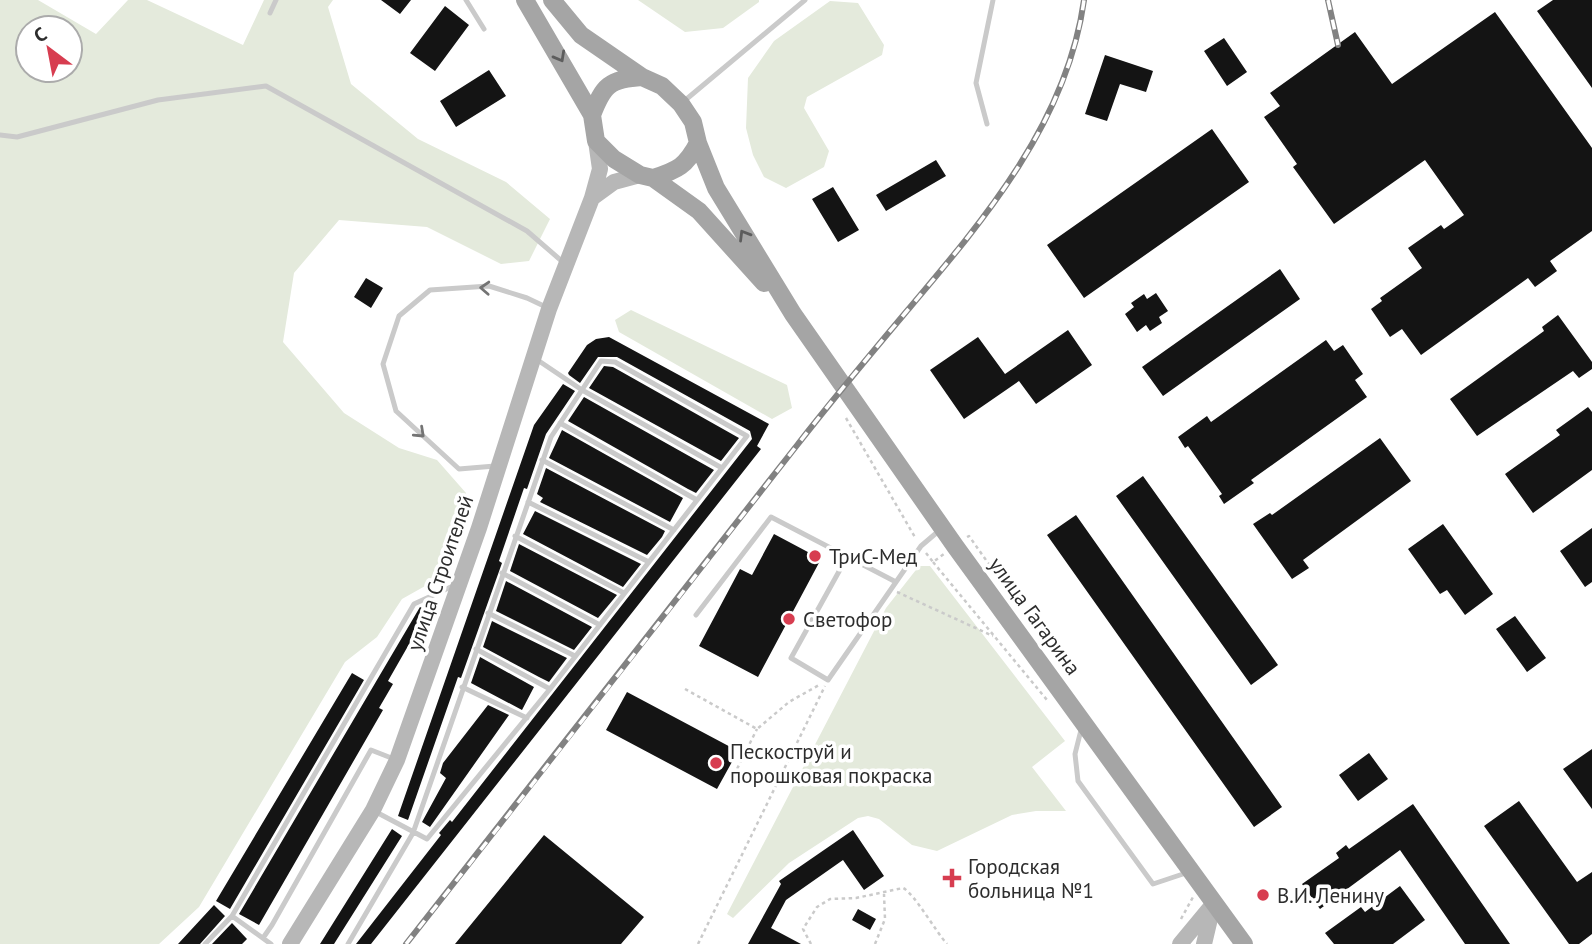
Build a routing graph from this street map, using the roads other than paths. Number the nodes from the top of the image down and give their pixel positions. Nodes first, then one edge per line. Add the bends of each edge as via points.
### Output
1 (276, 0) edge
2 (466, 0) edge
3 (525, 0) edge
4 (552, 0) edge
5 (805, 0) edge
6 (993, 0) edge
7 (270, 13) dead end
8 (484, 29) dead end
9 (642, 77) junction
10 (681, 104) junction
11 (592, 115) junction
12 (987, 124) dead end
13 (0, 135) edge
14 (596, 141) junction
15 (698, 143) junction
16 (647, 176) junction
17 (592, 198) junction
18 (566, 265) junction
19 (549, 309) junction
20 (793, 314) junction
21 (533, 357) junction
22 (582, 390) junction
23 (559, 423) junction
24 (542, 460) junction
25 (498, 466) junction
26 (722, 468) junction
27 (697, 500) junction
28 (528, 502) junction
29 (942, 528) junction
30 (674, 530) junction
31 (516, 536) junction
32 (847, 557) junction
33 (649, 562) junction
34 (502, 573) junction
35 (896, 582) junction
36 (459, 584) junction
37 (624, 593) junction
38 (488, 613) junction
39 (696, 615) dead end
40 (600, 625) junction
41 (476, 649) junction
42 (575, 656) junction
43 (462, 687) junction
44 (550, 689) junction
45 (527, 718) junction
46 (1083, 720) junction
47 (397, 760) junction
48 (373, 810) junction
49 (412, 833) junction
50 (1192, 872) junction
51 (1214, 903) junction
52 (232, 916) junction
53 (1201, 934) edge
54 (262, 938) junction
55 (205, 944) edge
56 (271, 944) edge
57 (290, 944) edge
58 (348, 944) edge
59 (1180, 944) edge
60 (1244, 944) edge

1 - 7 lane
2 - 8 lane
3 -> 11 main road
4 - 9 main road via 581,35
5 - 10 lane
6 - 12 lane via 976,83
9 - 10 main road via 662,86
9 - 11 main road via 620,78 601,91
10 - 15 main road
11 - 14 main road
13 - 18 lane via 17,137 158,100 266,86 527,231
14 - 16 main road via 614,159
14 - 17 main road, улица Строителей via 600,169
15 - 16 main road via 688,161 674,171
20 -> 15 main road via 716,188
16 - 17 main road via 614,182
16 - 20 main road via 699,211
17 - 18 main road, улица Строителей
18 - 19 main road, улица Строителей
19 - 21 main road, улица Строителей
19 -> 25 lane via 489,286 430,290 399,316 383,364 396,411 459,469
20 - 29 main road, улица Гагарина
21 - 22 lane
21 - 25 main road, улица Строителей
22 - 23 lane
22 - 26 lane
22 - 26 lane via 601,360 615,362 747,436
23 - 24 lane
23 - 27 lane
24 - 28 lane
24 - 30 lane
25 - 36 main road, улица Строителей
26 - 27 lane
27 - 30 lane
28 - 31 lane
28 - 33 lane
29 - 35 lane via 921,546
29 - 46 main road, улица Гагарина
30 - 33 lane
31 - 34 lane
31 - 37 lane
32 - 35 lane
32 - 35 lane via 791,659 828,680
32 - 39 lane via 771,517
33 - 37 lane
34 - 38 lane
34 - 40 lane
36 - 47 main road, улица Строителей
36 - 52 lane via 414,604
37 - 40 lane
38 - 41 lane
38 - 42 lane
40 - 42 lane
41 - 43 lane
41 - 44 lane
42 - 44 lane
43 - 45 lane
43 - 49 lane
44 - 45 lane
45 - 49 lane via 427,839
46 - 50 main road, улица Гагарина
46 - 50 lane via 1075,754 1078,781 1153,884
47 - 48 main road, улица Строителей
47 - 54 lane via 371,750
48 - 49 lane
48 - 57 main road, улица Строителей
49 - 58 lane
50 - 51 main road, улица Гагарина
51 - 53 main road
51 - 60 main road, улица Гагарина
52 - 54 lane
52 - 55 lane
53 - 59 main road
54 - 56 lane

